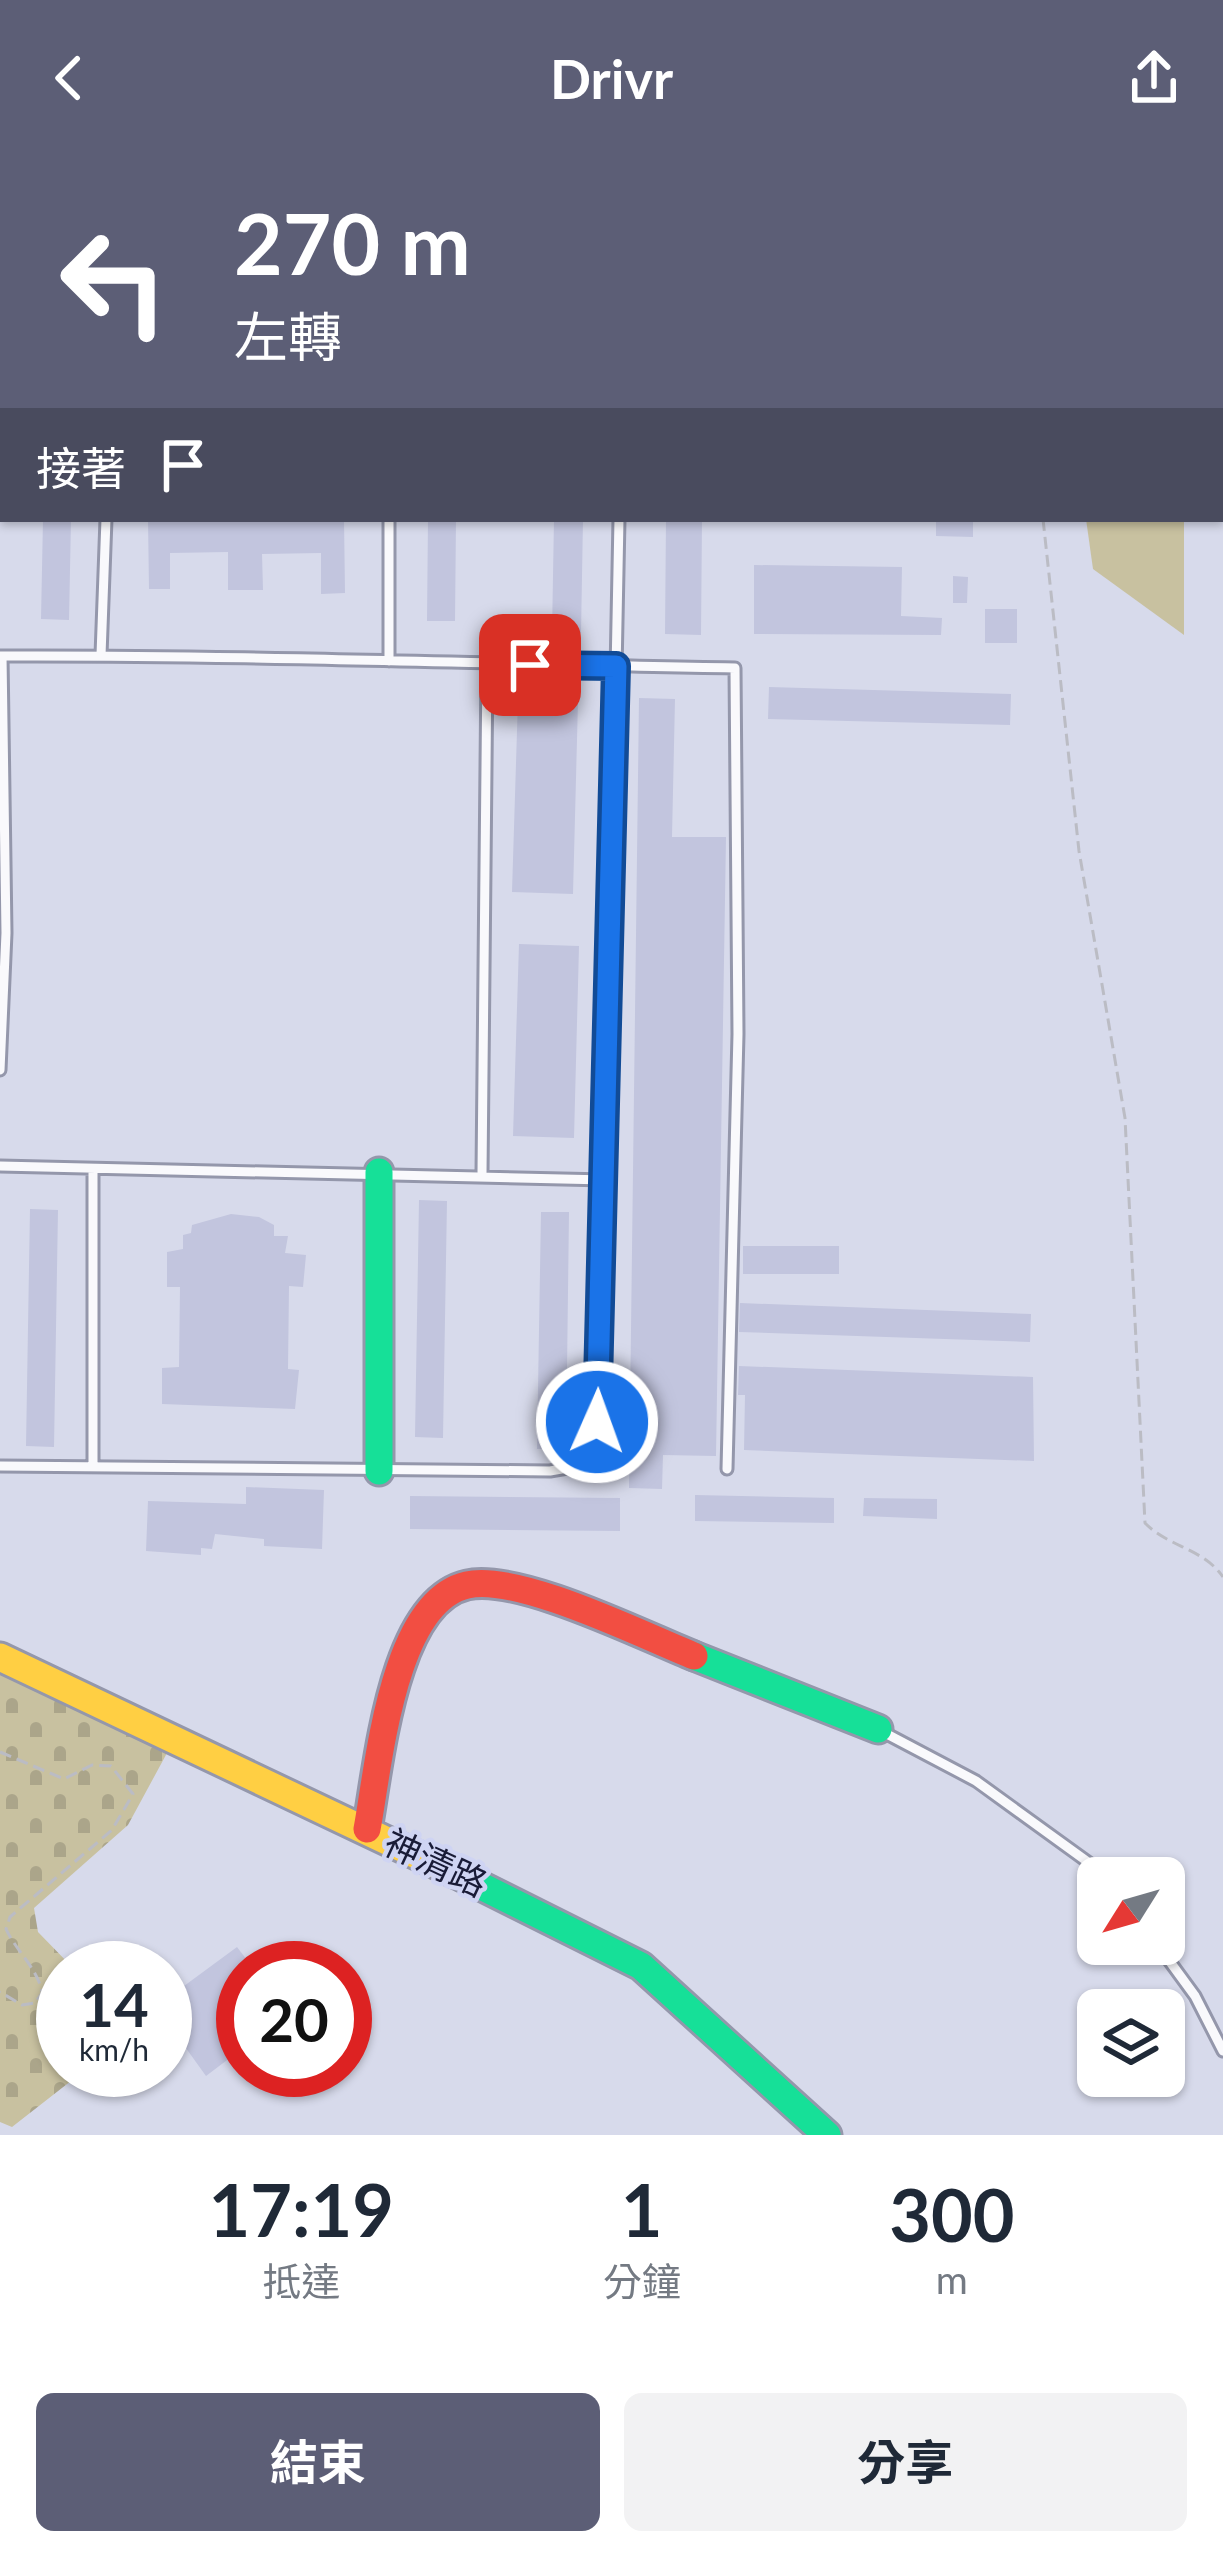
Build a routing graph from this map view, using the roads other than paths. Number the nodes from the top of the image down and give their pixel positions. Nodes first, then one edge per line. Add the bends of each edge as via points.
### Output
1 (106, 522) edge
2 (389, 522) edge
3 (619, 522) edge
4 (101, 655) junction
5 (1, 656) edge
6 (389, 661) junction
7 (487, 665) junction
8 (616, 666) junction
9 (0, 1070) edge
10 (0, 1166) edge
11 (93, 1171) junction
12 (379, 1172) junction
13 (482, 1173) junction
14 (606, 1180) junction
15 (0, 1466) edge
16 (93, 1466) junction
17 (728, 1469) dead end
18 (379, 1471) junction
19 (0, 1657) edge
20 (878, 1729) joint
21 (367, 1829) junction
22 (1081, 1857) edge
23 (1172, 1965) edge
24 (1223, 2051) edge
25 (827, 2135) edge

1 - 4 lane
2 - 6 lane
3 - 8 lane
4 - 5 lane
4 - 6 lane
5 - 9 lane
6 - 7 lane
7 - 8 lane
7 - 13 lane
8 - 14 lane
8 - 17 lane via 735,668 738,1034
10 - 11 lane
11 - 12 lane
11 - 16 lane
12 - 13 lane
12 - 18 street
13 - 14 lane
14 - 18 lane via 591,1464
15 - 16 lane
16 - 18 lane
19 - 21 street, 神清路
20 - 21 street via 557,1601 502,1586 464,1586 436,1599 409,1634
20 - 22 lane via 976,1780
21 - 25 street, 神清路 via 640,1966
23 - 24 lane

